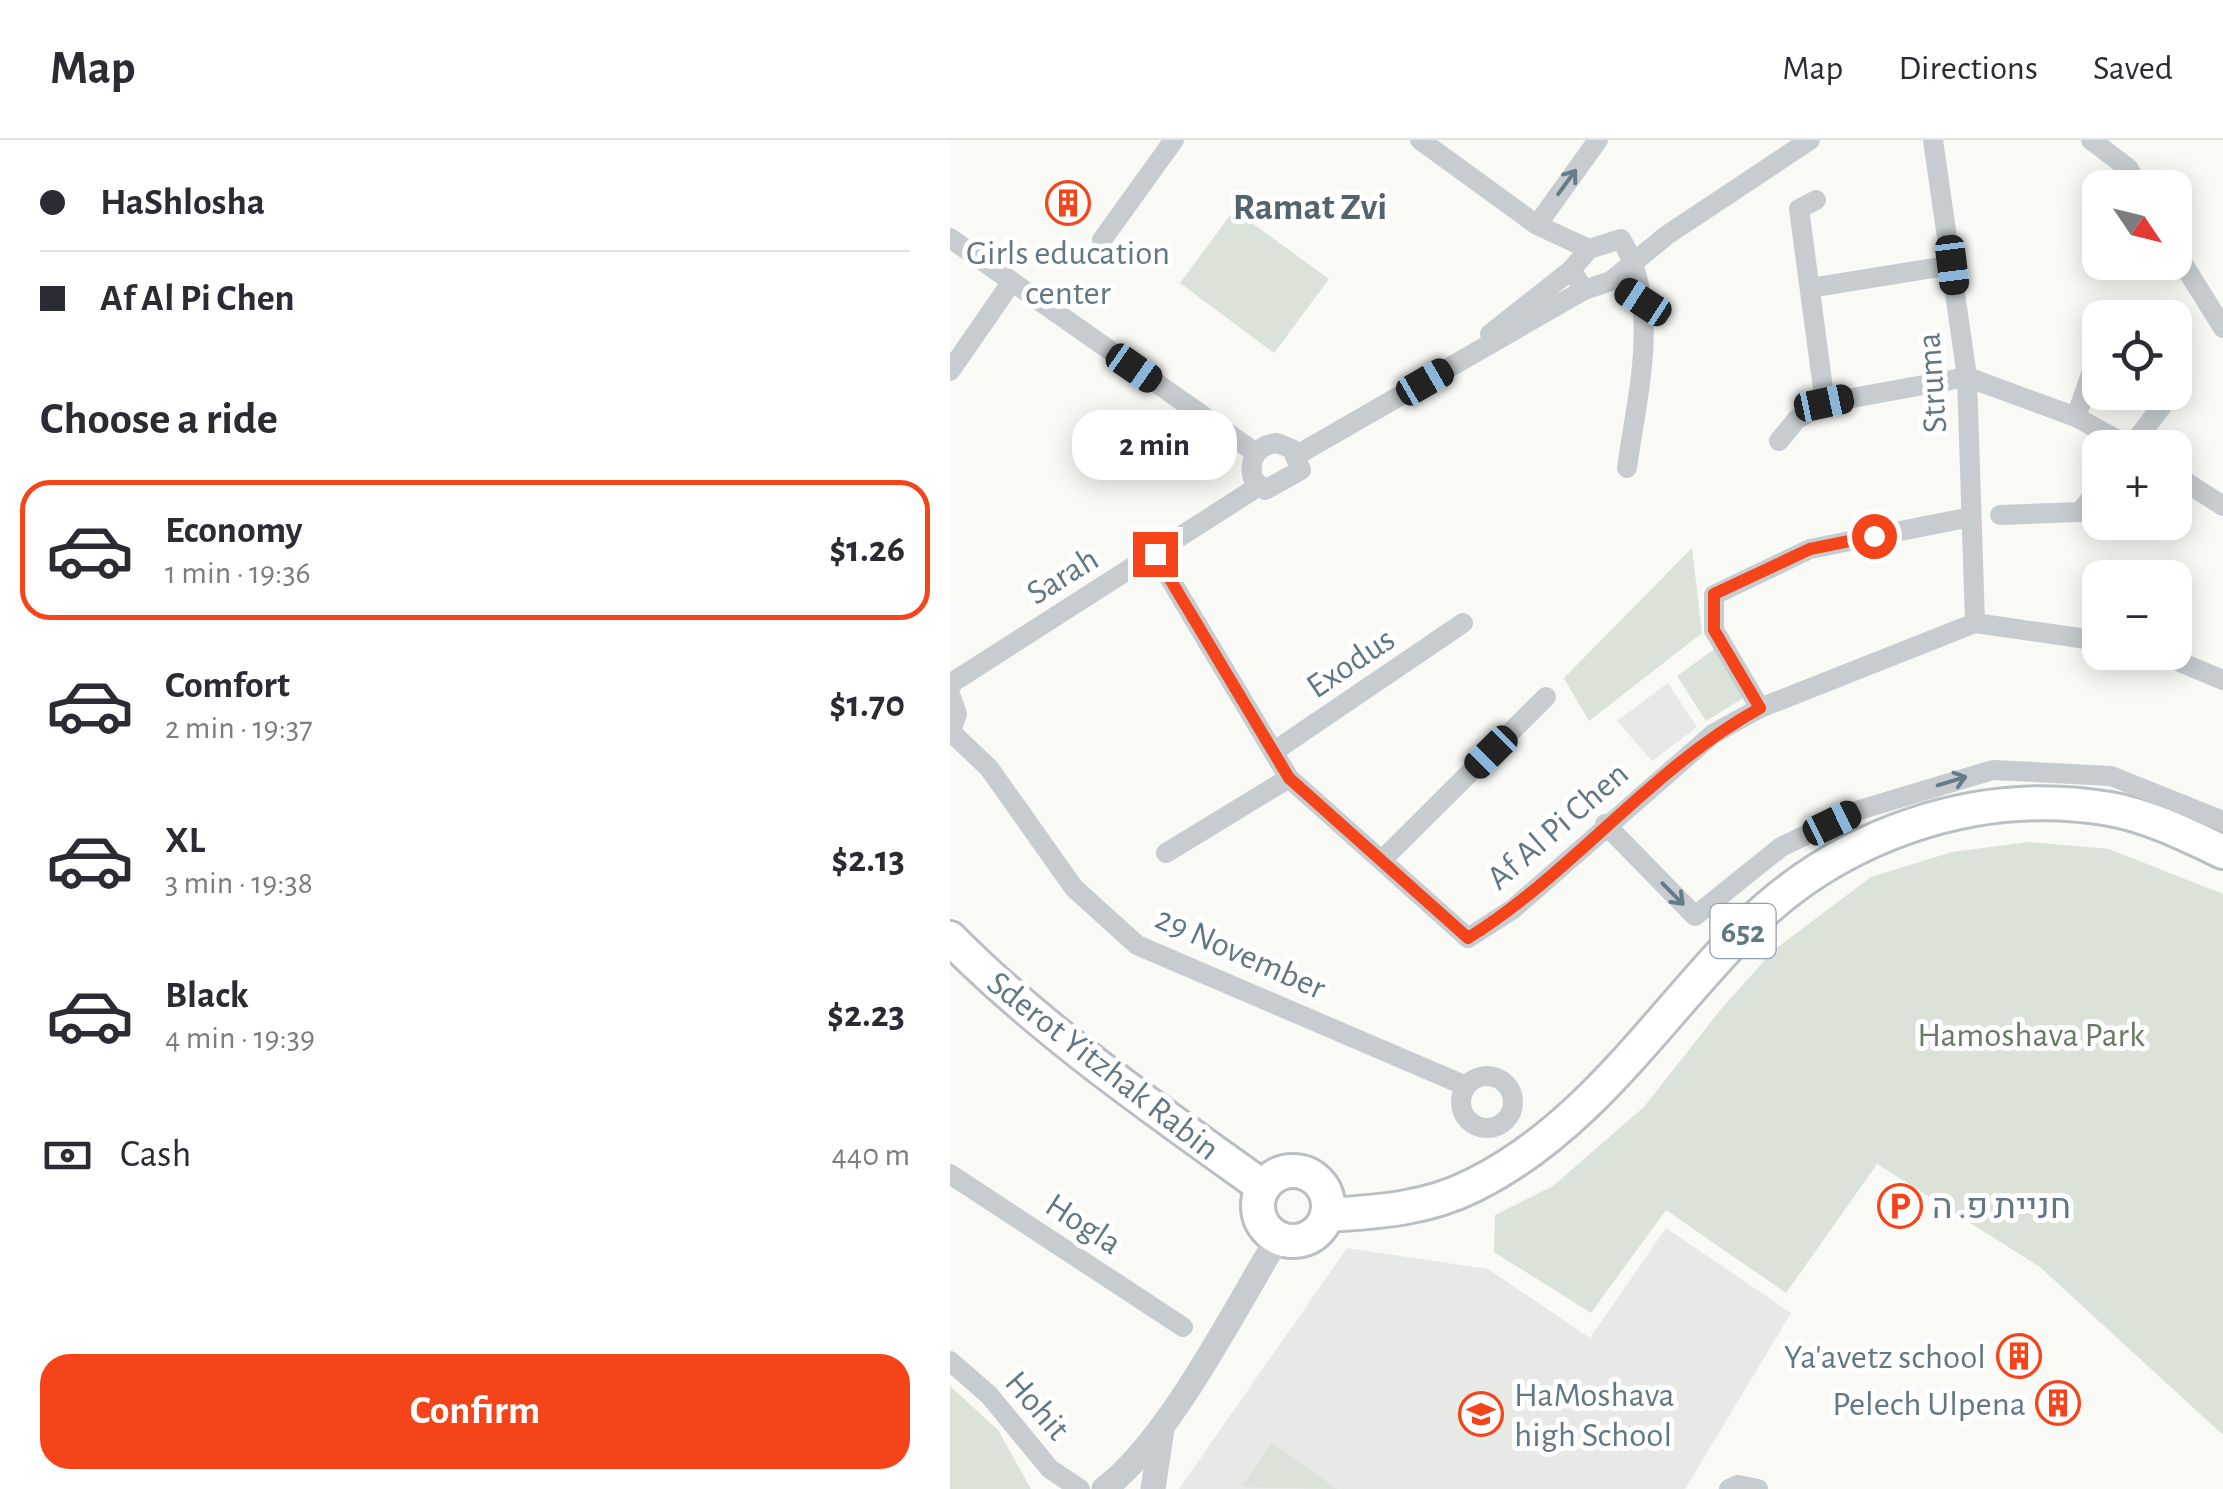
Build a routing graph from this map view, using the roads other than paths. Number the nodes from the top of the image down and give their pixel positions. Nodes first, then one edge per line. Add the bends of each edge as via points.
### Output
1 (1174, 140) edge
2 (1420, 140) edge
3 (1598, 140) edge
4 (1810, 140) edge
5 (1933, 140) edge
6 (2091, 140) edge
7 (2129, 170) edge
8 (1816, 200) dead end
9 (1537, 224) junction
10 (950, 238) edge
11 (1102, 240) dead end
12 (1589, 249) junction
13 (1635, 261) junction
14 (1952, 265) junction
15 (1571, 270) junction
16 (2192, 278) edge
17 (1611, 281) junction
18 (1012, 284) junction
19 (1810, 288) junction
20 (1584, 290) junction
21 (1643, 302) junction
22 (2223, 328) edge
23 (1457, 363) junction
24 (950, 371) edge
25 (1966, 377) junction
26 (2082, 400) edge
27 (1824, 403) junction
28 (2159, 410) edge
29 (2076, 417) junction
30 (2100, 430) edge
31 (2144, 430) edge
32 (1780, 441) dead end
33 (1256, 453) junction
34 (1297, 455) junction
35 (1627, 468) dead end
36 (1258, 486) junction
37 (2192, 486) edge
38 (2223, 506) edge
39 (2082, 510) edge
40 (2000, 516) dead end
41 (1971, 517) junction
42 (1155, 554) junction
43 (1975, 622) junction
44 (1463, 623) dead end
45 (2082, 637) edge
46 (2192, 667) edge
47 (2223, 680) edge
48 (950, 684) edge
49 (950, 694) edge
50 (1546, 697) dead end
51 (1760, 708) junction
52 (951, 734) edge
53 (1273, 752) junction
54 (1289, 778) junction
55 (2223, 822) edge
56 (1605, 824) junction
57 (2223, 852) edge
58 (1166, 853) dead end
59 (1382, 860) junction
60 (950, 938) edge
61 (1466, 1086) dead end
62 (950, 1174) edge
63 (1263, 1187) junction
64 (1327, 1215) junction
65 (1278, 1238) junction
66 (1183, 1326) dead end
67 (950, 1362) edge
68 (1163, 1424) junction
69 (1080, 1489) edge
70 (1104, 1489) edge
71 (1152, 1489) edge
72 (1729, 1489) edge
73 (1758, 1489) edge

1 - 11 street
2 - 9 street
9 -> 3 street
4 - 13 street
5 - 14 street, Struma
6 - 7 street
8 - 19 street via 1800,209
9 - 12 street
10 - 18 street
12 - 13 street via 1622,239
12 - 15 street
13 - 17 street
13 - 21 street
14 - 19 street
14 - 25 street, Struma
15 - 20 street
15 - 23 street
16 - 22 street
17 - 20 street
17 - 21 street
18 - 24 street
18 - 33 street
19 - 27 street
20 - 23 street
21 - 35 street
23 - 34 street
25 - 27 street
25 - 29 street
25 - 41 street, Struma
26 - 29 street
27 - 32 street via 1797,419
28 - 31 street
29 - 30 street
33 - 34 street via 1277,443
33 - 36 street via 1252,474
34 - 36 street via 1300,470 1269,491
36 - 42 street, Sarah
37 - 38 street
39 - 40 street
41 - 43 street, Struma
41 - 51 street via 1810,549 1714,594 1714,630
42 - 48 street, Sarah
42 - 53 street, Af Al Pi Chen
43 - 45 street
43 - 51 street, Af Al Pi Chen
44 - 53 street, Exodus
46 - 47 street
49 - 52 street via 957,714
50 - 59 street
51 - 56 street, Af Al Pi Chen via 1714,734
52 - 61 street, 29 November via 989,768 1074,888 1138,945
53 - 54 street, Af Al Pi Chen
54 - 58 street
54 - 59 street, Af Al Pi Chen
56 -> 55 street via 1695,916 1781,847 1856,810 1993,770 2111,776
56 - 59 street, Af Al Pi Chen via 1513,910 1468,938
57 - 64 main road, 652 via 2110,810 2024,804 1916,822 1800,881 1744,930 1542,1143 1475,1185 1426,1205
60 - 63 main road, Sderot Yitzhak Rabin via 1140,1098
62 - 66 street, Hogla
63 - 64 main road via 1291,1170 1312,1176 1326,1193
63 - 65 main road via 1258,1210
64 - 65 main road via 1313,1235
65 - 68 street
67 - 69 street, Hohit via 989,1395 1050,1468
68 - 70 street
68 - 71 street
72 - 73 street

